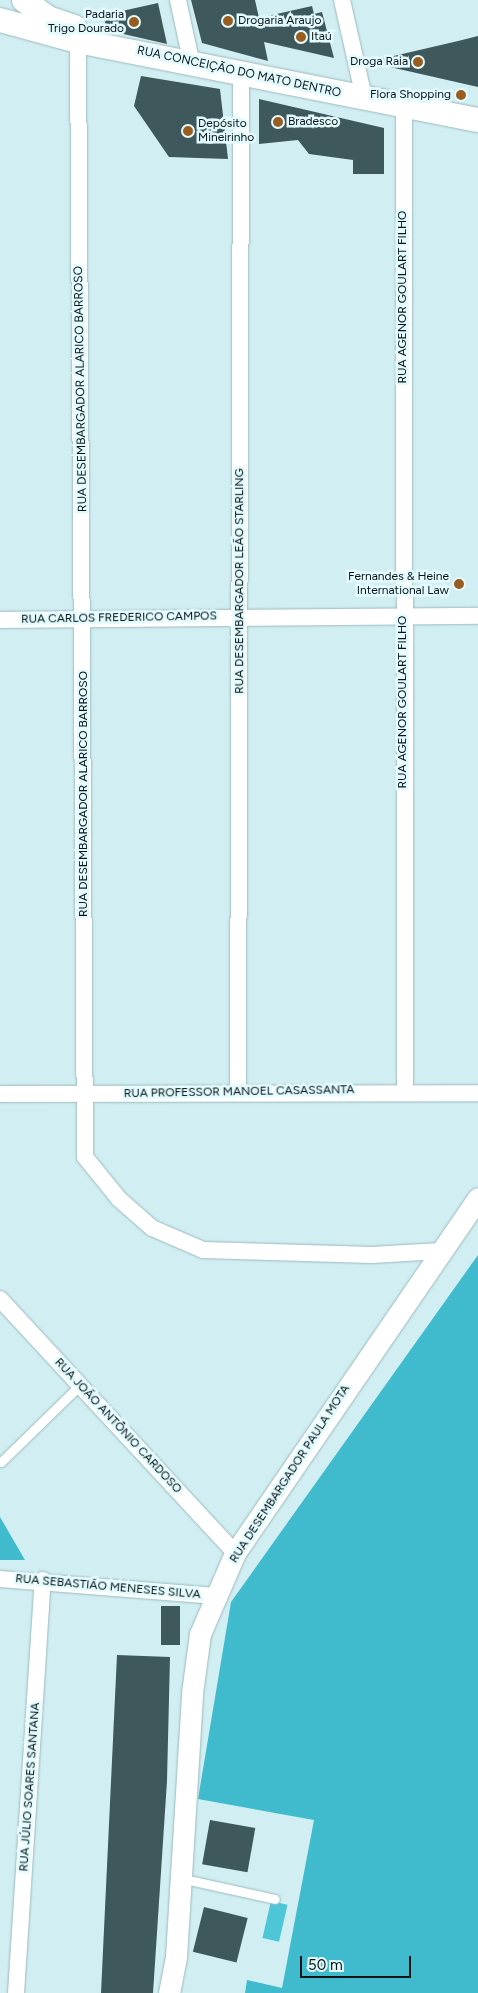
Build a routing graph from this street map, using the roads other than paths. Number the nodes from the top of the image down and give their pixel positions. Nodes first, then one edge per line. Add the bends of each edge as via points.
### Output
1 (24, 0) edge
2 (178, 0) edge
3 (342, 0) edge
4 (0, 20) edge
5 (78, 41) junction
6 (139, 51) junction
7 (191, 60) junction
8 (241, 70) junction
9 (364, 98) junction
10 (404, 104) junction
11 (478, 120) edge
12 (239, 616) junction
13 (402, 616) junction
14 (478, 616) edge
15 (83, 618) junction
16 (0, 620) edge
17 (405, 1090) junction
18 (85, 1093) junction
19 (238, 1093) junction
20 (478, 1093) edge
21 (0, 1094) edge
22 (478, 1198) edge
23 (440, 1251) junction
24 (0, 1300) edge
25 (80, 1385) junction
26 (1, 1462) edge
27 (235, 1553) junction
28 (0, 1579) edge
29 (43, 1580) junction
30 (216, 1596) junction
31 (180, 1878) junction
32 (275, 1899) dead end
33 (16, 1993) edge
34 (169, 1993) edge

1 - 6 main road via 48,18
2 - 7 street
3 - 9 street
4 - 5 main road, RUA CONCEIÇÃO DO MATO DENTRO
5 - 6 main road, RUA CONCEIÇÃO DO MATO DENTRO
5 - 15 street, RUA DESEMBARGADOR ALARICO BARROSO
6 - 7 main road, RUA CONCEIÇÃO DO MATO DENTRO
7 - 8 main road, RUA CONCEIÇÃO DO MATO DENTRO
8 - 9 main road, RUA CONCEIÇÃO DO MATO DENTRO
8 - 12 street, RUA DESEMBARGADOR LEÃO STARLING
9 - 10 main road, RUA CONCEIÇÃO DO MATO DENTRO
10 - 11 main road, RUA CONCEIÇÃO DO MATO DENTRO
10 - 13 street, RUA AGENOR GOULART FILHO
12 - 13 street, RUA CARLOS FREDERICO CAMPOS
12 - 15 street, RUA CARLOS FREDERICO CAMPOS
12 - 19 street, RUA DESEMBARGADOR LEÃO STARLING
13 - 14 street, RUA CARLOS FREDERICO CAMPOS
13 - 17 street, RUA AGENOR GOULART FILHO
15 - 16 street, RUA CARLOS FREDERICO CAMPOS
15 - 18 street, RUA DESEMBARGADOR ALARICO BARROSO
17 - 19 street, RUA PROFESSOR MANOEL CASASSANTA
17 - 20 street, RUA PROFESSOR MANOEL CASASSANTA
18 - 19 street, RUA PROFESSOR MANOEL CASASSANTA
18 - 21 street, RUA PROFESSOR MANOEL CASASSANTA
18 - 23 street, RUA DESEMBARGADOR ALARICO BARROSO via 85,1157 119,1199 152,1228 203,1250 372,1255
22 - 23 street, RUA DESEMBARGADOR PAULA MOTA
23 - 27 street, RUA DESEMBARGADOR PAULA MOTA
24 - 25 street, RUA JOÃO ANTÔNIO CARDOSO
25 - 26 lane
25 - 27 street, RUA JOÃO ANTÔNIO CARDOSO
27 - 30 street, RUA DESEMBARGADOR PAULA MOTA
28 - 29 street, RUA SEBASTIÃO MENESES SILVA
29 - 30 street, RUA SEBASTIÃO MENESES SILVA
29 - 33 street, RUA JÚLIO SOARES SANTANA
30 - 31 street, RUA DESEMBARGADOR PAULA MOTA via 200,1634 192,1693
31 - 32 lane
31 - 34 street, RUA DESEMBARGADOR PAULA MOTA via 176,1957

